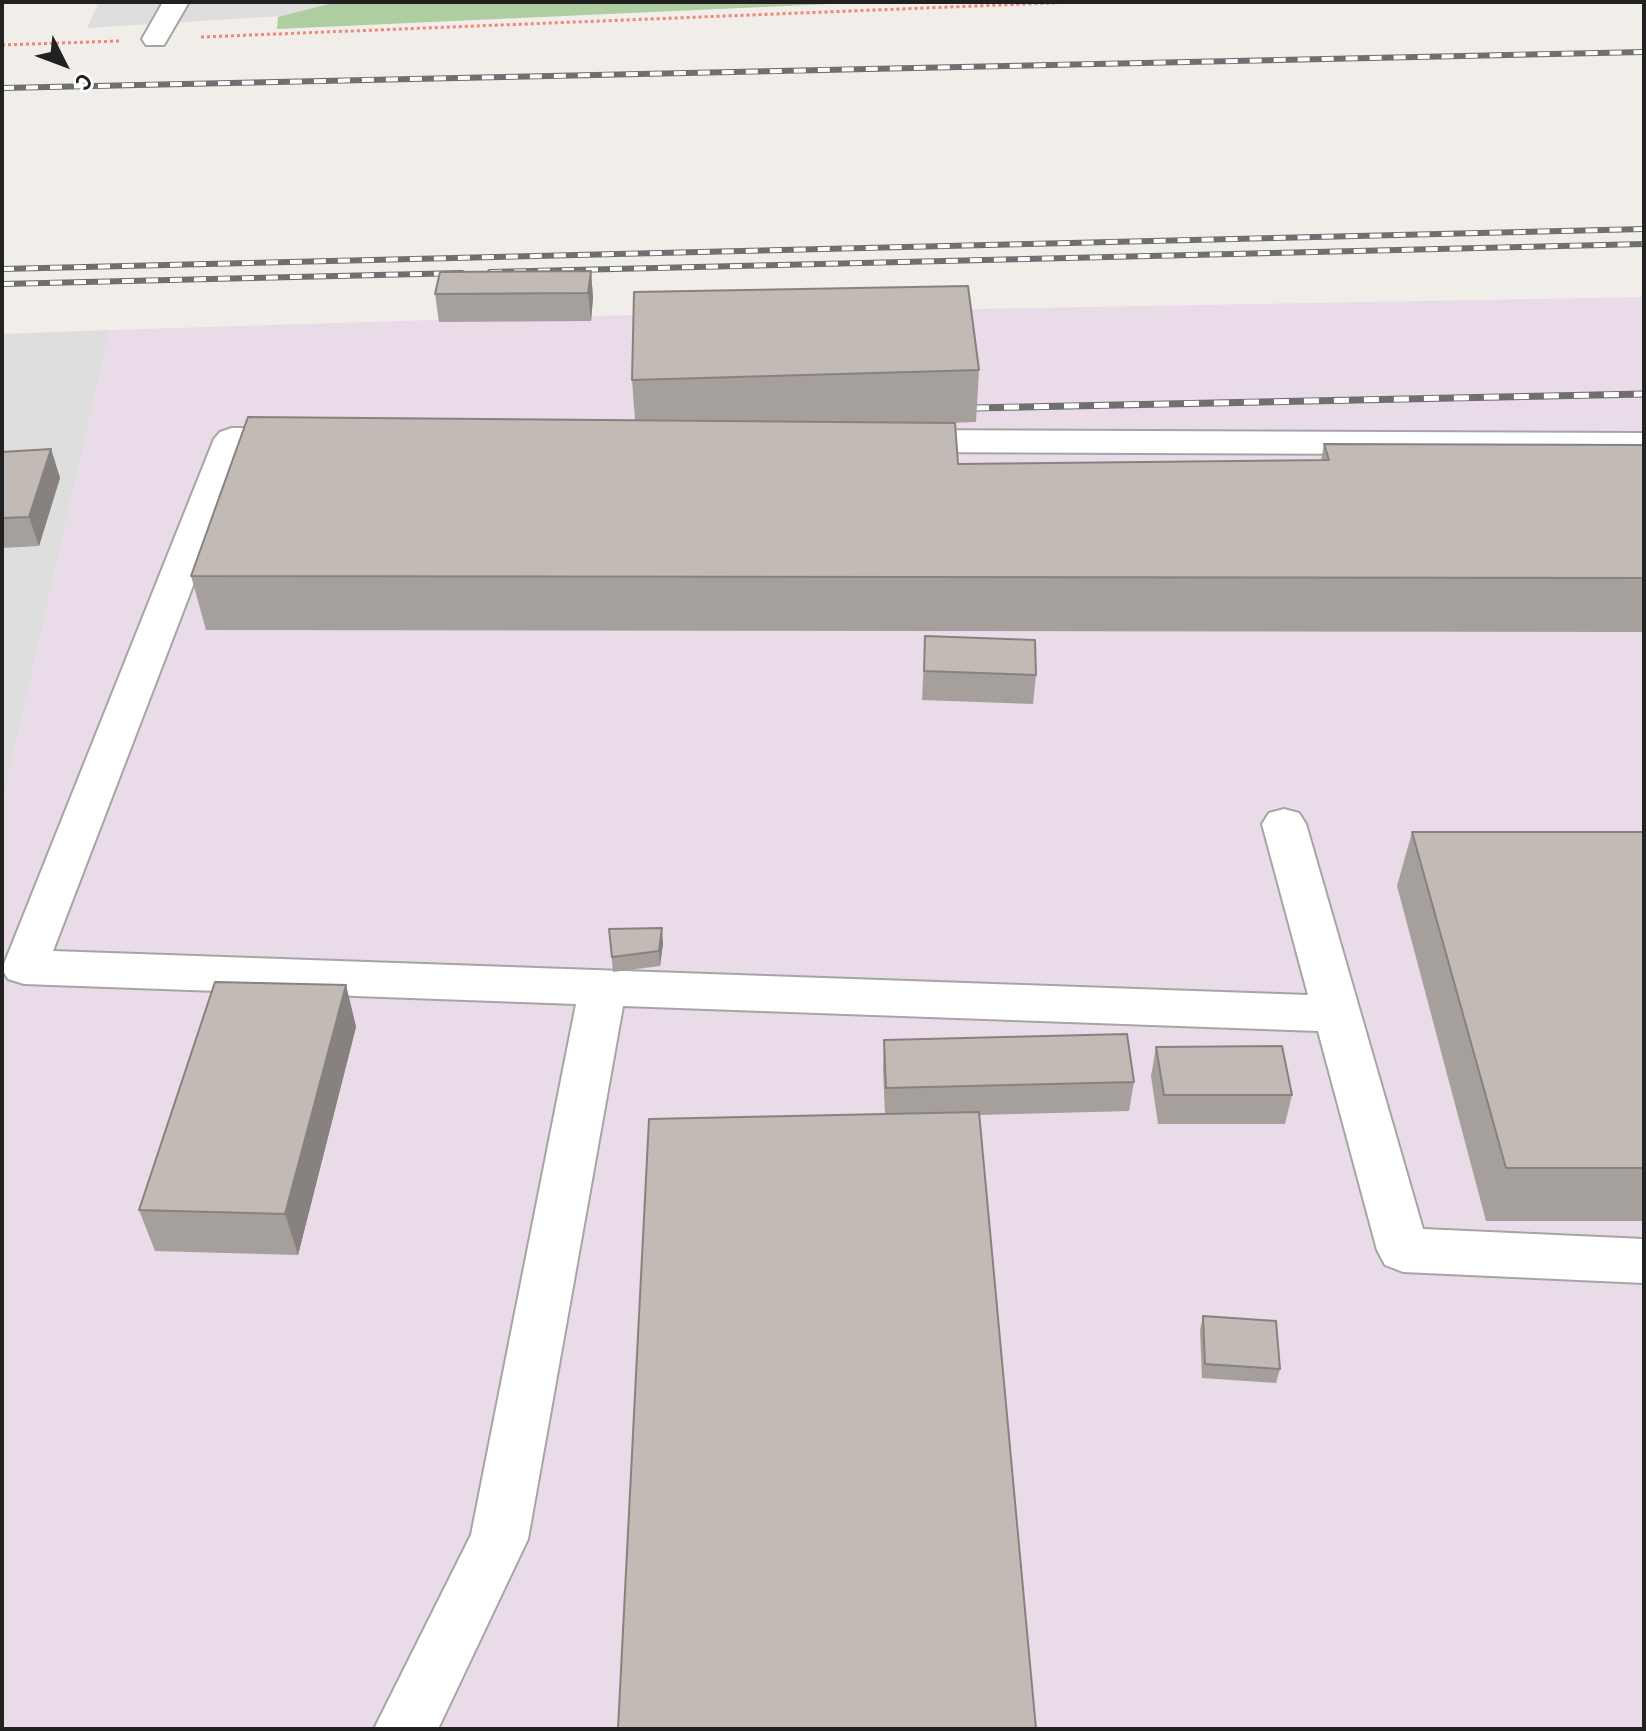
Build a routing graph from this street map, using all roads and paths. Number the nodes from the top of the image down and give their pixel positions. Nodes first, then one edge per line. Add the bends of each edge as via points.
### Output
1 (176, 2) edge
2 (1075, 2) edge
3 (155, 39) junction
4 (2, 45) edge
5 (327, 439) edge
6 (851, 441) edge
7 (1644, 444) edge
8 (1284, 824) dead end
9 (603, 988) junction
10 (1338, 1014) junction
11 (1644, 1261) edge
12 (405, 1729) edge

1 - 3 street
2 - 3 path
3 - 4 path
5 - 9 street via 232,439 24,967
6 - 7 street
8 - 10 street
9 - 10 street
9 - 12 street via 499,1539
10 - 11 street via 1403,1250

